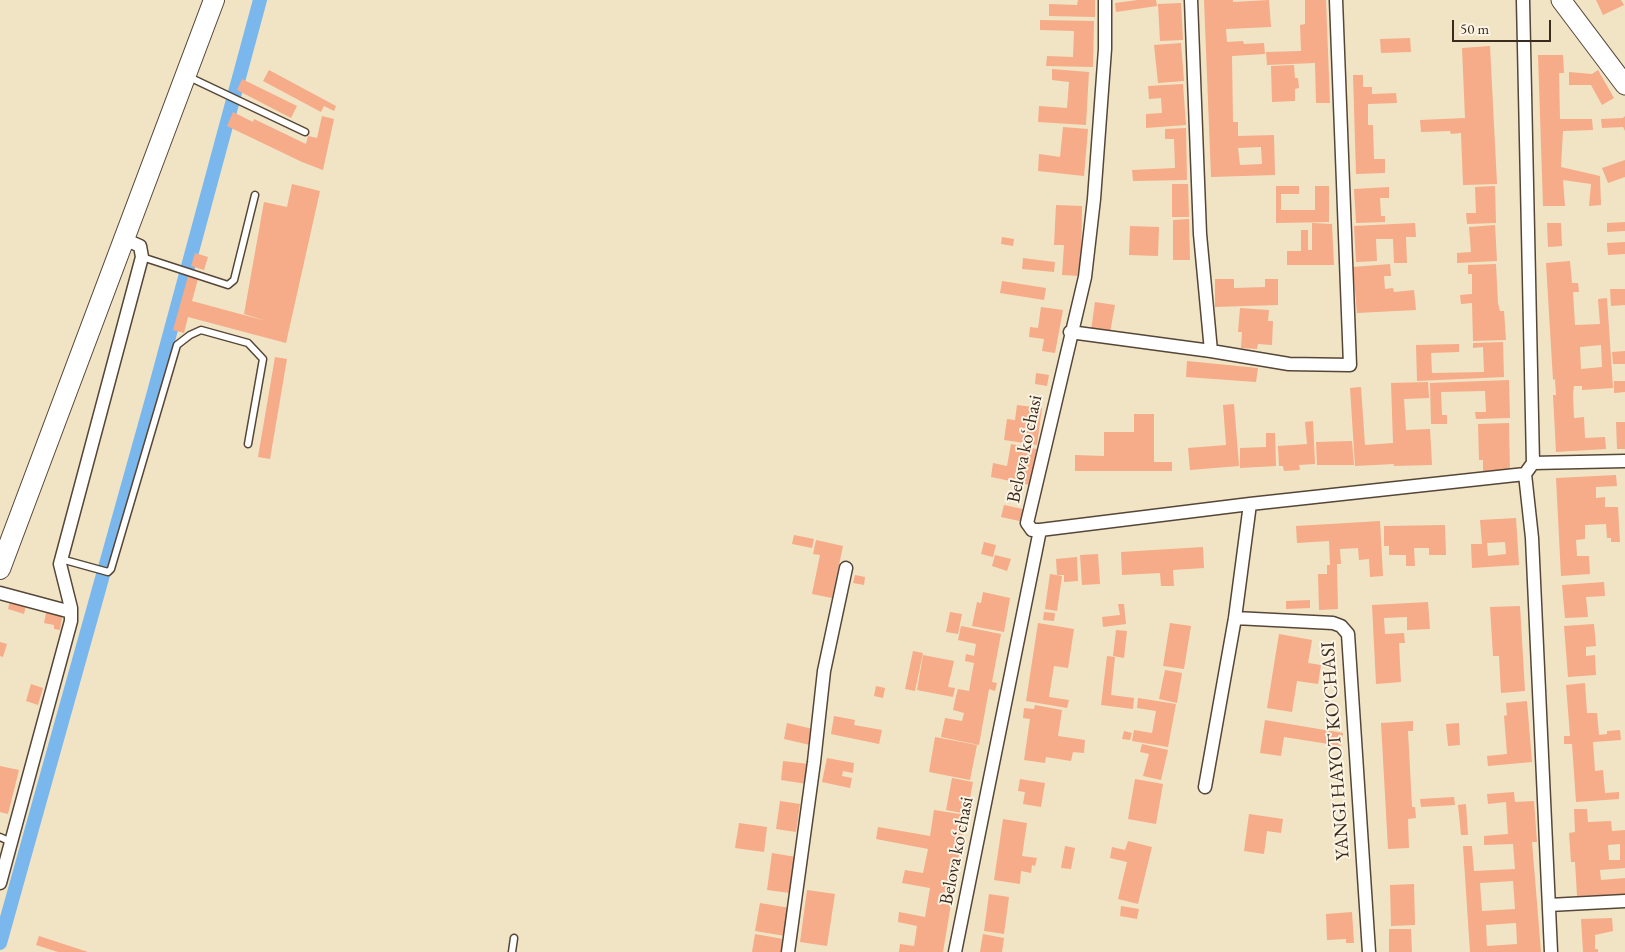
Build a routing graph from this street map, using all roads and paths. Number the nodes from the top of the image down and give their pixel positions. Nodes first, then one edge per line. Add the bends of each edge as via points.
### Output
1 (214, 0) edge
2 (1105, 0) edge
3 (1191, 0) edge
4 (1336, 0) edge
5 (1523, 0) edge
6 (1561, 0) edge
7 (185, 75) junction
8 (1625, 85) edge
9 (305, 132) dead end
10 (255, 195) dead end
11 (124, 239) junction
12 (142, 257) junction
13 (1070, 332) junction
14 (1211, 351) junction
15 (248, 444) dead end
16 (1625, 461) edge
17 (1533, 463) junction
18 (1525, 474) junction
19 (1250, 504) junction
20 (1040, 530) junction
21 (61, 559) junction
22 (846, 568) dead end
23 (0, 569) edge
24 (0, 593) edge
25 (71, 612) junction
26 (1235, 618) junction
27 (1205, 787) dead end
28 (6, 839) edge
29 (0, 882) edge
30 (1625, 902) edge
31 (1549, 905) junction
32 (514, 938) dead end
33 (512, 952) edge
34 (788, 952) edge
35 (955, 952) edge
36 (1369, 952) edge
37 (1552, 952) edge

1 - 7 main road
2 - 13 street, Belova koʻchasi via 1105,49 1094,199 1085,277
3 - 14 street via 1200,234
4 - 14 street via 1350,365 1289,364
5 - 17 street
6 - 8 main road
7 - 9 lane
7 - 11 main road
10 - 12 lane via 234,280 228,285
11 - 12 street via 140,246
11 - 23 main road
12 - 21 street
13 - 14 street
13 - 20 street, Belova koʻchasi via 1027,523 1032,530
15 - 21 lane via 263,359 248,343 201,330 190,335 177,345 111,569 108,572
16 - 17 street
17 - 18 street
18 - 19 street
18 - 31 street via 1532,538
19 - 20 street
19 - 26 street
20 - 35 street, Belova koʻchasi
21 - 25 street
22 - 34 street via 824,671
24 - 25 street
25 - 28 street
26 - 27 street
26 - 36 street, YANGI HAYOT KO'CHASI via 1333,623 1348,634
28 - 29 street
30 - 31 street
31 - 37 street
32 - 33 lane

